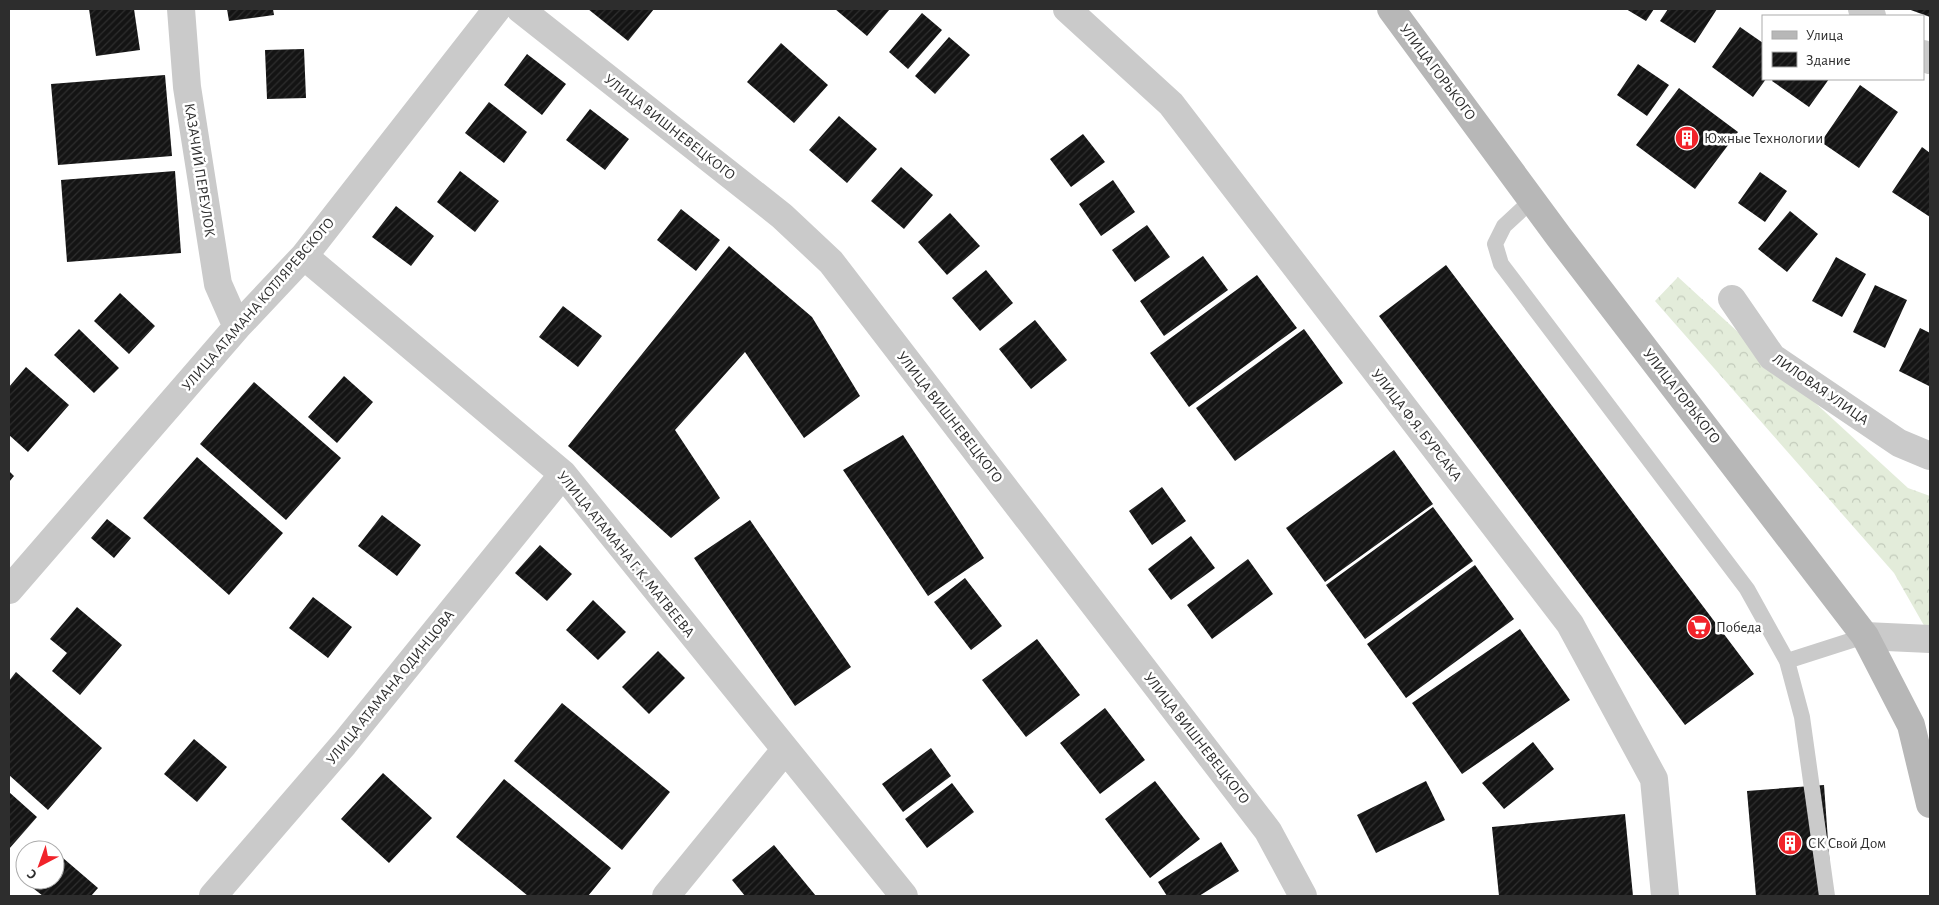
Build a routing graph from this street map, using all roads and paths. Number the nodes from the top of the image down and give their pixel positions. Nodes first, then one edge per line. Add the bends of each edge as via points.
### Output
1 (181, 9) edge
2 (497, 9) edge
3 (520, 9) edge
4 (1067, 9) edge
5 (1390, 9) edge
6 (1532, 200) junction
7 (304, 256) junction
8 (1732, 298) dead end
9 (237, 328) junction
10 (1930, 456) edge
11 (563, 474) junction
12 (9, 590) edge
13 (1865, 636) junction
14 (1930, 639) edge
15 (1787, 661) junction
16 (785, 750) junction
17 (1930, 804) edge
18 (213, 896) edge
19 (666, 896) edge
20 (904, 896) edge
21 (1304, 896) edge
22 (1665, 896) edge
23 (1827, 896) edge

1 - 9 street, КАЗАЧИЙ ПЕРЕУЛОК via 187,87 218,284
2 - 7 street, УЛИЦА АТАМАНА КОТЛЯРЕВСКОГО
3 - 21 street, УЛИЦА ВИШНЕВЕЦКОГО via 782,216 830,262 1268,830
4 - 22 street, УЛИЦА Ф.Я. БУРСАКА via 1171,104 1570,624 1654,779
5 - 6 main road, УЛИЦА ГОРЬКОГО
6 - 13 main road, УЛИЦА ГОРЬКОГО
6 - 15 lane via 1504,226 1495,244 1501,264 1747,589
7 - 9 street, УЛИЦА АТАМАНА КОТЛЯРЕВСКОГО
7 - 11 street, УЛИЦА АТАМАНА Г. К. МАТВЕЕВА
8 - 10 street, ЛИЛОВАЯ УЛИЦА via 1772,357 1899,443
9 - 12 street, УЛИЦА АТАМАНА КОТЛЯРЕВСКОГО
11 - 16 street, УЛИЦА АТАМАНА Г. К. МАТВЕЕВА
11 - 18 street, УЛИЦА АТАМАНА ОДИНЦОВА via 344,744
13 - 14 street
13 - 15 lane
13 - 17 main road, УЛИЦА ГОРЬКОГО via 1911,725
15 - 23 lane via 1802,717
16 - 19 street
16 - 20 street, УЛИЦА АТАМАНА Г. К. МАТВЕЕВА

